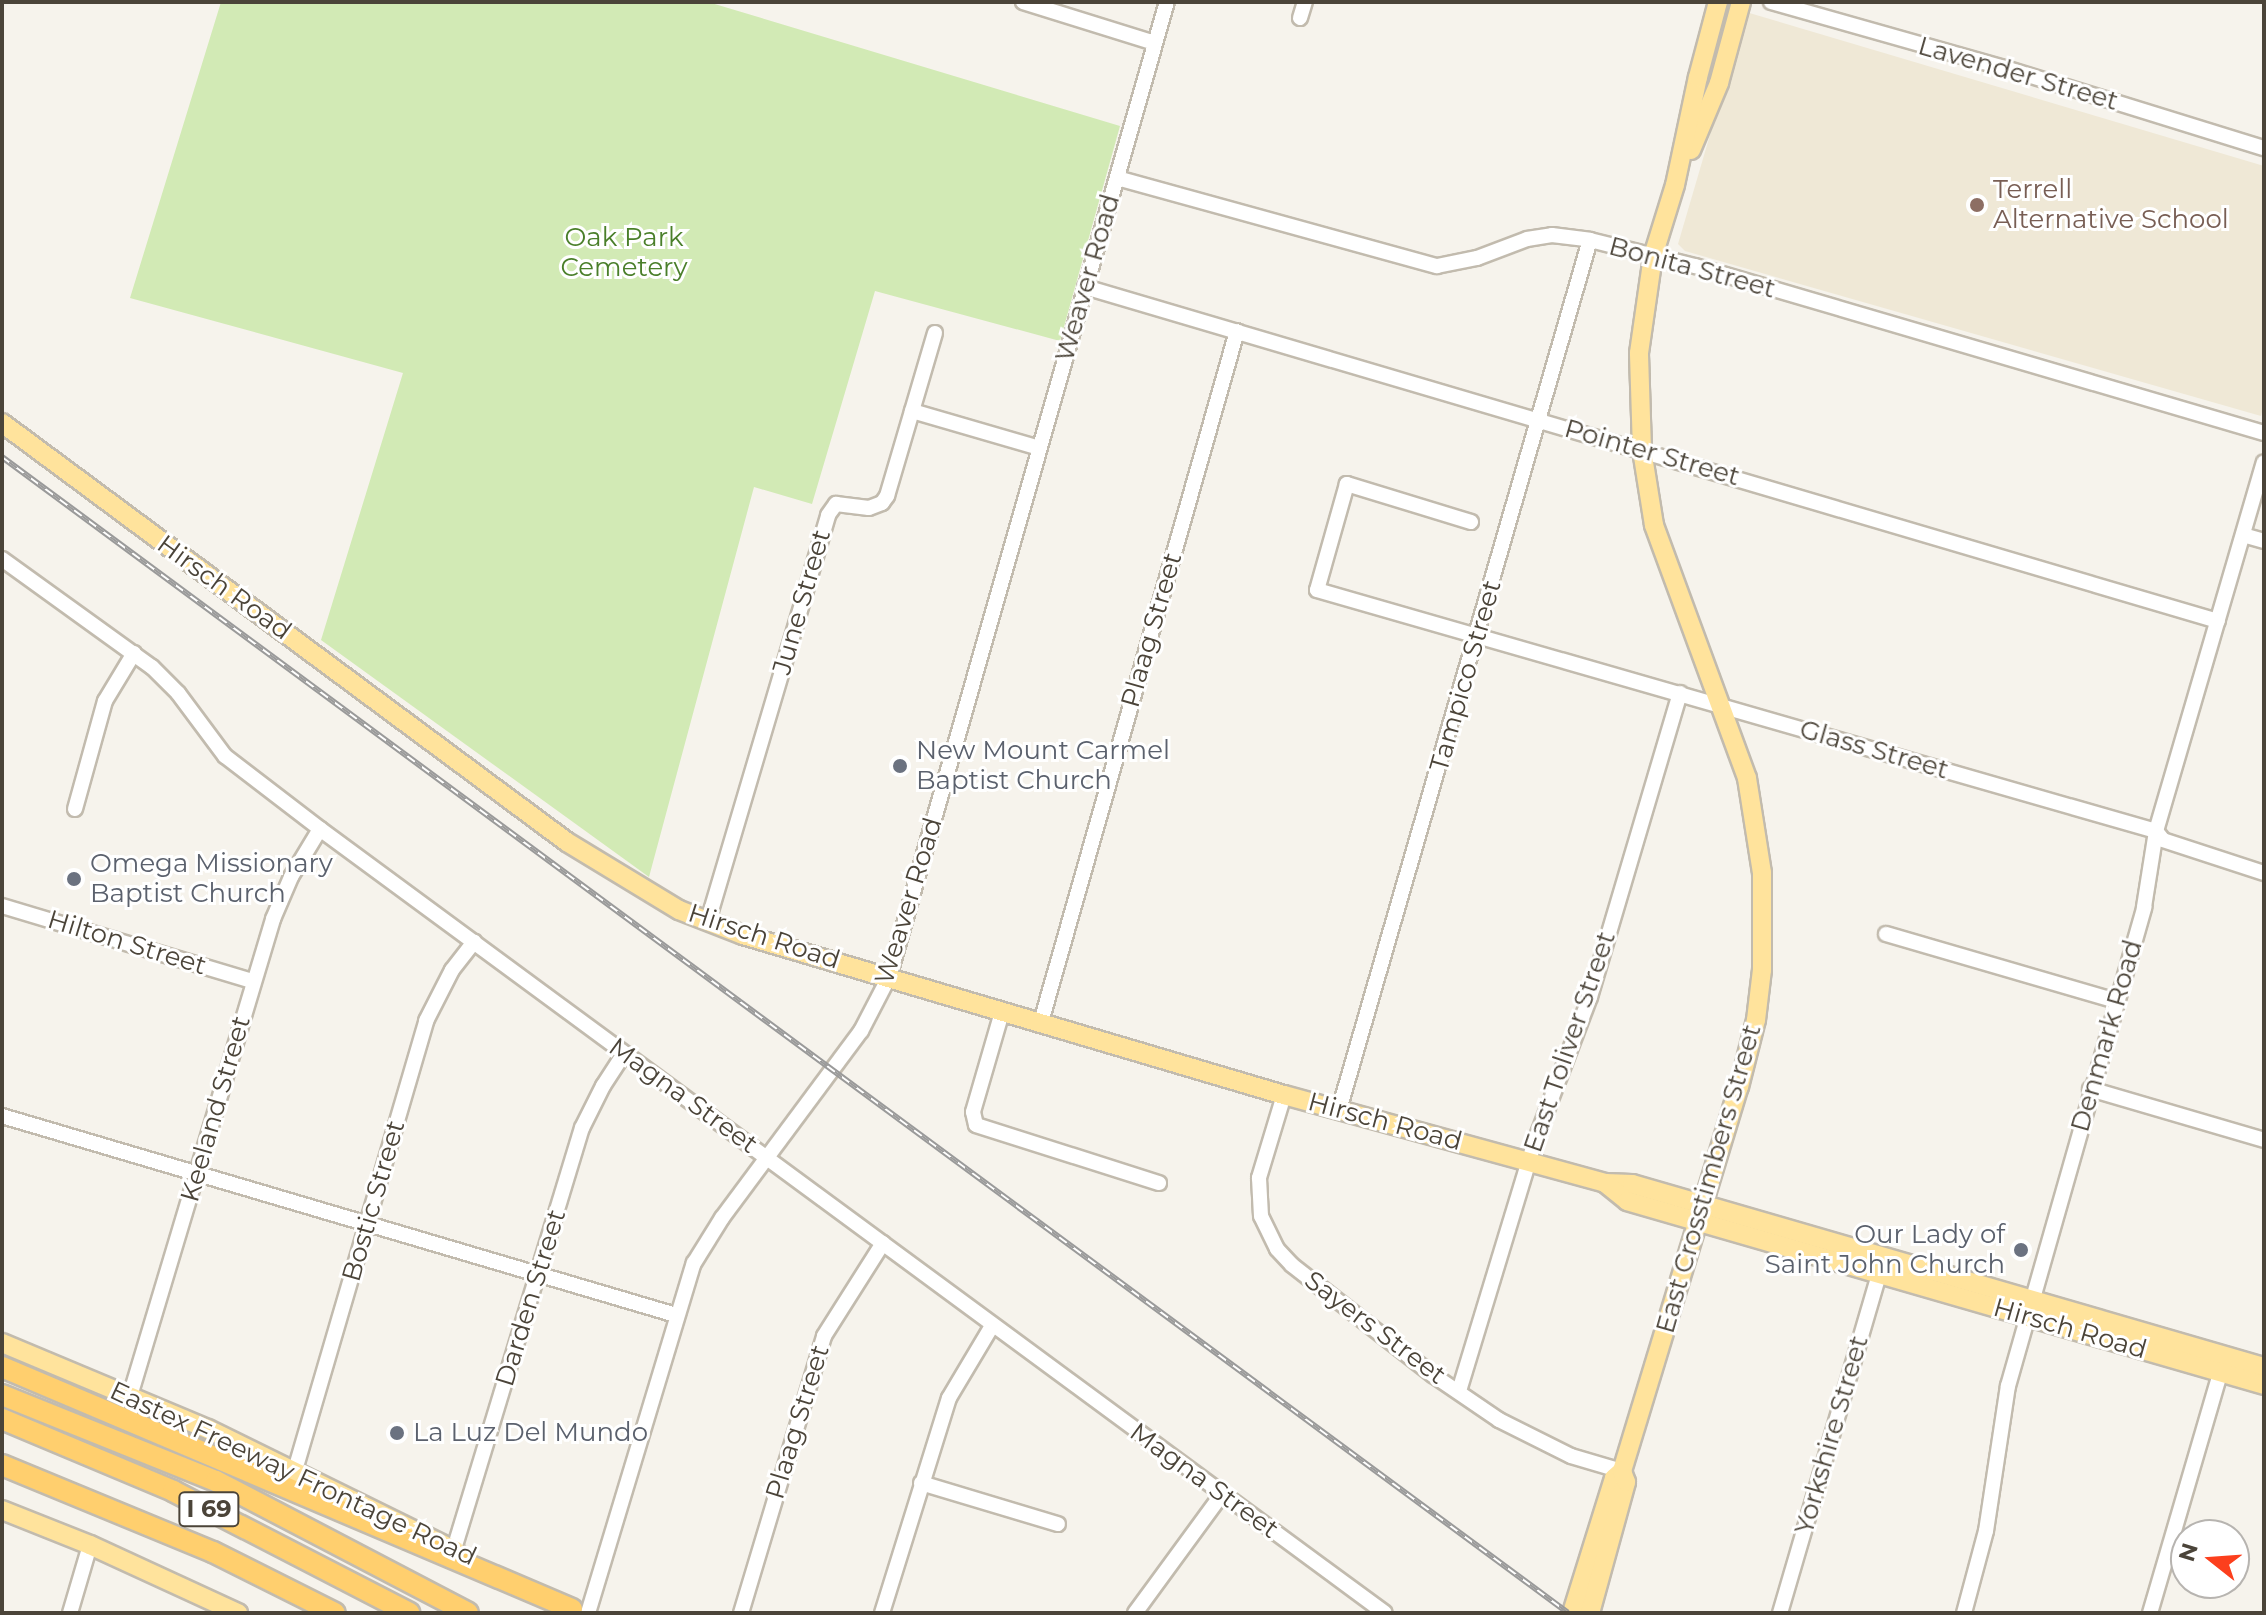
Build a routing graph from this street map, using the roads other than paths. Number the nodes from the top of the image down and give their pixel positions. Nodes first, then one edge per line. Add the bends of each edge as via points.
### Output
1 (1023, 2) edge
2 (1167, 2) edge
3 (1305, 2) edge
4 (1718, 2) edge
5 (1741, 2) edge
6 (1771, 2) edge
7 (1300, 18) dead end
8 (1155, 43) junction
9 (2264, 148) edge
10 (1117, 178) junction
11 (1675, 185) junction
12 (1590, 240) junction
13 (1653, 256) junction
14 (1085, 287) junction
15 (1237, 331) junction
16 (935, 333) dead end
17 (912, 411) junction
18 (1539, 420) junction
19 (2, 423) edge
20 (2264, 433) edge
21 (1039, 448) junction
22 (1642, 450) junction
23 (2264, 462) edge
24 (1471, 522) dead end
25 (2243, 535) junction
26 (2264, 541) edge
27 (3, 563) edge
28 (2218, 621) junction
29 (1478, 635) junction
30 (134, 653) junction
31 (1680, 693) junction
32 (1724, 707) junction
33 (75, 809) dead end
34 (320, 829) junction
35 (2156, 831) junction
36 (2264, 873) edge
37 (2, 906) edge
38 (708, 921) junction
39 (1886, 934) dead end
40 (474, 942) junction
41 (889, 977) junction
42 (252, 981) junction
43 (2116, 1001) junction
44 (1002, 1012) junction
45 (1041, 1022) junction
46 (624, 1054) junction
47 (2090, 1089) junction
48 (1284, 1095) junction
49 (1339, 1110) junction
50 (2, 1116) edge
51 (2264, 1140) edge
52 (767, 1158) junction
53 (1529, 1161) junction
54 (197, 1173) junction
55 (1159, 1183) dead end
56 (1701, 1213) junction
57 (368, 1223) junction
58 (883, 1243) junction
59 (1882, 1265) junction
60 (539, 1274) junction
61 (2030, 1308) junction
62 (676, 1315) junction
63 (992, 1326) junction
64 (2, 1343) edge
65 (2223, 1364) junction
66 (2, 1367) edge
67 (2264, 1367) edge
68 (2264, 1385) edge
69 (1459, 1391) junction
70 (2, 1395) edge
71 (130, 1396) junction
72 (2, 1419) edge
73 (2, 1465) edge
74 (295, 1470) junction
75 (1622, 1471) junction
76 (921, 1483) junction
77 (1222, 1494) junction
78 (2, 1510) edge
79 (1058, 1524) dead end
80 (90, 1545) junction
81 (454, 1549) junction
82 (299, 1594) junction
83 (580, 1612) edge
84 (70, 1613) edge
85 (238, 1613) edge
86 (317, 1613) edge
87 (335, 1613) edge
88 (409, 1613) edge
89 (468, 1613) edge
90 (741, 1613) edge
91 (882, 1613) edge
92 (1135, 1613) edge
93 (1385, 1613) edge
94 (1572, 1613) edge
95 (1590, 1613) edge
96 (1780, 1613) edge
97 (1964, 1613) edge
98 (2150, 1613) edge

1 - 8 street
2 - 8 street, Weaver Road
3 - 7 street
4 - 11 main road, East Crosstimbers Street
5 - 11 main road, East Crosstimbers Street via 1719,83
6 - 9 street, Lavender Street
8 - 10 street, Weaver Road
10 - 12 street, Bonita Street via 1437,266 1527,239 1552,235
10 - 14 street, Weaver Road
11 - 13 main road, East Crosstimbers Street
12 - 13 street, Bonita Street
12 - 18 street, Tampico Street
13 - 20 street, Bonita Street
13 - 22 main road, East Crosstimbers Street via 1639,353
14 - 15 street, Pointer Street
14 - 21 street, Weaver Road
15 - 18 street, Pointer Street
15 - 45 street, Plaag Street
16 - 17 street, June Street
17 - 21 street
17 - 38 street, June Street via 882,503 869,508 836,504 828,515
18 - 22 street, Pointer Street
18 - 29 street, Tampico Street
19 - 38 main road, Hirsch Road via 567,842 636,886
21 - 41 street, Weaver Road
22 - 28 street, Pointer Street
22 - 32 main road, East Crosstimbers Street via 1654,525
23 - 25 street, Denmark Road
24 - 29 street, Glass Street via 1347,484 1317,590
25 - 26 street
25 - 28 street, Denmark Road
27 - 30 street, Magna Street
28 - 35 street, Denmark Road
29 - 31 street, Glass Street
29 - 49 street, Tampico Street
30 - 33 street via 105,701
30 - 34 street, Magna Street via 178,693 225,756
31 - 32 street, Glass Street
31 - 53 street, East Toliver Street via 1590,997
32 - 35 street, Glass Street
32 - 56 main road, East Crosstimbers Street via 1747,778 1762,873 1762,970 1756,1020
34 - 40 street, Magna Street
34 - 42 street, Keeland Street via 282,895
35 - 36 street, Glass Street via 2163,840
35 - 43 street, Denmark Road via 2144,907
37 - 42 street, Hilton Street
38 - 41 main road, Hirsch Road
39 - 43 street
40 - 46 street, Magna Street
40 - 57 street, Bostic Street via 452,970 426,1021
41 - 44 main road, Hirsch Road
41 - 52 street, Weaver Road via 861,1031
42 - 54 street, Keeland Street
43 - 47 street, Denmark Road
44 - 45 main road, Hirsch Road
44 - 55 street via 973,1112 976,1125
45 - 48 main road, Hirsch Road
46 - 52 street, Magna Street
46 - 60 street, Darden Street via 582,1128
47 - 51 street
47 - 61 street, Denmark Road
48 - 49 main road, Hirsch Road
48 - 69 street, Sayers Street via 1259,1178 1267,1234 1292,1265
49 - 53 main road, Hirsch Road
50 - 54 street
52 - 58 street, Magna Street
52 - 62 street, Weaver Road via 705,1243
53 - 56 main road, Hirsch Road via 1605,1183 1627,1201
53 - 69 street, East Toliver Street
54 - 57 street
54 - 71 street, Keeland Street
56 - 59 main road, Hirsch Road
56 - 75 main road, East Crosstimbers Street
57 - 60 street
57 - 74 street, Bostic Street
58 - 63 street, Magna Street
58 - 90 street, Plaag Street via 824,1336
59 - 61 main road, Hirsch Road
59 - 96 street, Yorkshire Street
60 - 62 street
60 - 81 street, Darden Street
61 - 65 main road, Hirsch Road
61 - 97 street, Denmark Road via 2008,1386 1986,1531
62 - 83 street, Weaver Road
63 - 76 street via 949,1398
63 - 77 street, Magna Street
64 - 71 main road, Eastex Freeway Frontage Road
65 - 67 main road, Hirsch Road
65 - 68 main road, Hirsch Road
65 - 98 street
66 - 83 highway
69 - 75 street, Sayers Street via 1529,1437
70 - 89 highway, I 69 via 216,1481
71 - 74 main road, Eastex Freeway Frontage Road
72 - 88 highway, I 69 via 173,1491
73 - 82 highway, I 69 via 213,1552
74 - 81 main road, Eastex Freeway Frontage Road
75 - 94 main road, East Crosstimbers Street via 1614,1478
75 - 95 main road, East Crosstimbers Street via 1626,1482
76 - 79 street
76 - 91 street
77 - 92 street
77 - 93 street, Magna Street
78 - 80 main road
80 - 84 street
80 - 85 main road
81 - 83 main road, Eastex Freeway Frontage Road
82 - 86 highway
82 - 87 highway, I 69

